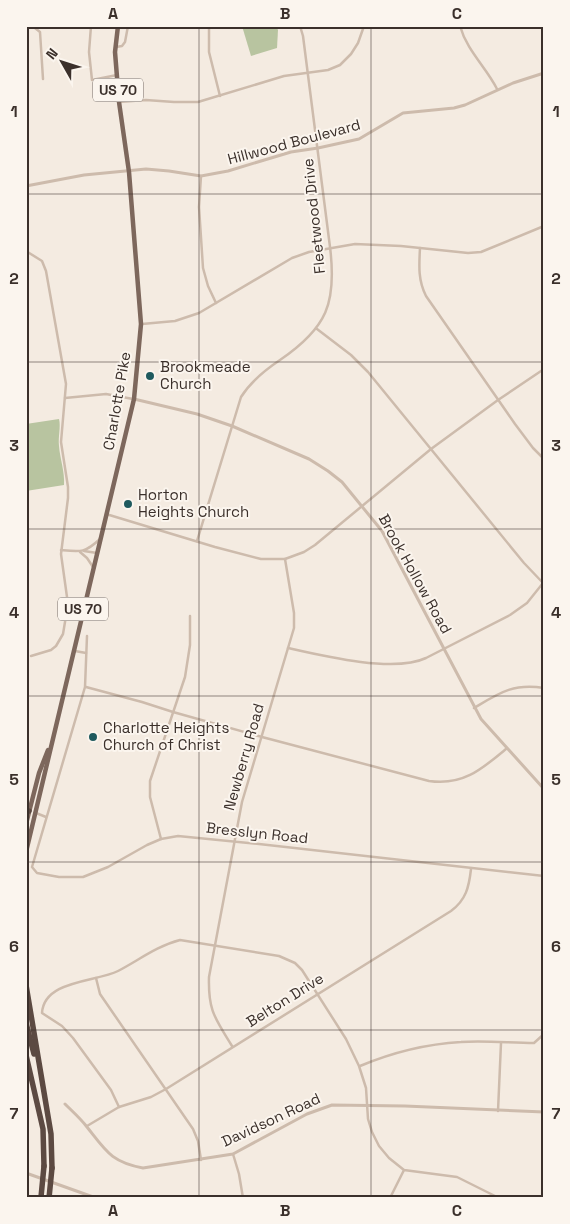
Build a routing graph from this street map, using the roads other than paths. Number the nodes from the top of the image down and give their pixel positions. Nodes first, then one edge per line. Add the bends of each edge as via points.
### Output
1 (26, 26) edge
2 (91, 26) edge
3 (118, 26) edge
4 (128, 26) edge
5 (300, 26) edge
6 (364, 26) edge
7 (460, 26) edge
8 (35, 27) edge
9 (209, 27) edge
10 (116, 47) junction
11 (307, 73) junction
12 (544, 73) edge
13 (117, 76) junction
14 (43, 78) dead end
15 (497, 89) junction
16 (220, 96) junction
17 (119, 102) junction
18 (318, 148) junction
19 (128, 172) junction
20 (201, 176) junction
21 (26, 186) edge
22 (544, 226) edge
23 (330, 247) junction
24 (420, 248) junction
25 (26, 251) edge
26 (216, 303) junction
27 (141, 324) junction
28 (316, 329) junction
29 (544, 369) edge
30 (65, 398) junction
31 (134, 399) junction
32 (498, 400) junction
33 (232, 426) junction
34 (431, 449) junction
35 (544, 459) edge
36 (362, 505) junction
37 (106, 514) junction
38 (101, 537) junction
39 (197, 541) junction
40 (61, 550) junction
41 (83, 551) junction
42 (79, 552) junction
43 (97, 553) junction
44 (285, 559) junction
45 (94, 568) junction
46 (544, 584) edge
47 (190, 616) dead end
48 (86, 636) dead end
49 (288, 648) junction
50 (444, 649) junction
51 (73, 651) junction
52 (86, 653) junction
53 (32, 656) dead end
54 (85, 687) junction
55 (544, 688) edge
56 (474, 708) junction
57 (173, 712) junction
58 (262, 737) junction
59 (506, 748) junction
60 (544, 789) edge
61 (30, 811) edge
62 (46, 817) junction
63 (26, 824) edge
64 (161, 839) junction
65 (234, 842) junction
66 (26, 852) edge
67 (471, 869) junction
68 (544, 876) edge
69 (216, 945) junction
70 (96, 978) junction
71 (26, 984) edge
72 (318, 993) junction
73 (26, 1023) edge
74 (544, 1034) edge
75 (501, 1043) junction
76 (232, 1046) junction
77 (26, 1055) edge
78 (360, 1066) junction
79 (166, 1089) junction
80 (44, 1095) junction
81 (64, 1104) dead end
82 (368, 1105) junction
83 (119, 1107) junction
84 (498, 1111) junction
85 (544, 1112) edge
86 (87, 1126) junction
87 (233, 1154) junction
88 (201, 1160) junction
89 (404, 1170) junction
90 (26, 1173) edge
91 (79, 1192) junction
92 (41, 1198) edge
93 (49, 1198) edge
94 (78, 1198) edge
95 (96, 1198) edge
96 (243, 1198) edge
97 (390, 1198) edge
98 (499, 1198) edge

1 - 8 street
2 - 13 street via 92,80
3 - 10 main road, Charlotte Pike / US 70
4 - 10 street via 125,42
5 - 11 street, Fleetwood Drive
6 - 11 street via 355,49 345,60 328,70
7 - 15 street via 468,48
8 - 14 street via 40,32
9 - 16 street via 209,52
10 - 13 main road, Charlotte Pike / US 70
11 - 16 street
11 - 18 street, Fleetwood Drive
12 - 15 street, Hillwood Boulevard
13 - 17 main road, Charlotte Pike / US 70
15 - 18 street, Hillwood Boulevard via 457,107 403,113 359,139
16 - 17 street via 193,102
17 - 19 main road, Charlotte Pike / US 70
18 - 20 street, Hillwood Boulevard
18 - 23 street, Fleetwood Drive
19 - 20 street, Hillwood Boulevard via 156,169
19 - 21 street, Hillwood Boulevard via 84,175
19 - 27 main road, Charlotte Pike / US 70
20 - 26 street via 199,207 203,268
22 - 24 street via 482,252
23 - 24 street via 355,244
23 - 26 street via 292,258
23 - 28 street, Fleetwood Drive via 331,296
24 - 32 street via 419,272 426,296
25 - 30 street via 42,261 45,267 66,384
26 - 27 street via 175,321
27 - 31 main road, Charlotte Pike / US 70
28 - 33 street, Fleetwood Drive via 250,384 241,397
28 - 34 street via 362,366
29 - 32 street
30 - 31 street via 106,394
30 - 40 street via 61,442 68,498
31 - 33 street, Brook Hollow Road
31 - 37 main road, Charlotte Pike / US 70
32 - 34 street
32 - 35 street via 532,448
33 - 36 street, Brook Hollow Road via 318,464 342,482
33 - 39 street, Fleetwood Drive
34 - 36 street
34 - 46 street
36 - 44 street via 304,552
36 - 50 street, Brook Hollow Road via 382,531
37 - 38 main road, Charlotte Pike / US 70
37 - 39 street
38 - 41 street
38 - 43 main road, Charlotte Pike / US 70
39 - 44 street via 261,559
40 - 42 street
40 - 53 street via 67,597 63,632 54,648
41 - 42 street
41 - 43 street
42 - 45 street
43 - 45 main road, Charlotte Pike / US 70
44 - 49 street, Newberry Road via 294,622
45 - 51 main road, Charlotte Pike / US 70
46 - 50 street via 510,615
47 - 57 street via 188,662
48 - 52 street
49 - 50 street via 322,656 399,665 419,662
49 - 58 street, Newberry Road
50 - 56 street, Brook Hollow Road
51 - 52 street
51 - 61 main road, Charlotte Pike / US 70
52 - 54 street
54 - 57 street
54 - 62 street
55 - 56 street via 507,689
56 - 59 street, Brook Hollow Road
57 - 58 street
57 - 64 street via 150,785
58 - 59 street via 440,782 473,775
58 - 65 street, Newberry Road via 242,802
59 - 60 street, Brook Hollow Road
61 - 62 street
61 - 63 main road, Charlotte Pike / US 70
61 - 66 main road, Charlotte Pike / US 70
62 - 64 street, Bresslyn Road via 32,867 37,873 52,876 76,878 97,872
64 - 65 street, Bresslyn Road via 178,836
65 - 67 street, Bresslyn Road
65 - 69 street, Newberry Road
67 - 68 street, Bresslyn Road
67 - 72 street, Belton Drive via 468,888 456,907
69 - 70 street via 180,940 167,943 117,971
69 - 72 street via 287,959 302,970
69 - 76 street, Newberry Road via 208,998 214,1017
70 - 79 street via 100,994
70 - 83 street via 59,989 42,1005 42,1012 73,1038
71 - 80 highway
72 - 76 street, Belton Drive
72 - 78 street
73 - 80 highway
74 - 75 street via 534,1043
75 - 78 street via 462,1042 422,1048 381,1057
75 - 84 street
76 - 79 street, Belton Drive
77 - 92 highway, bridge via 43,1129 45,1158
78 - 82 street
79 - 83 street, Belton Drive
79 - 88 street via 193,1129
80 - 93 highway, bridge via 51,1134
81 - 86 street, Davidson Road
82 - 84 street, Davidson Road
82 - 87 street, Davidson Road via 332,1105 318,1109
82 - 89 street via 368,1119 376,1141
83 - 86 street, Belton Drive
84 - 85 street, Davidson Road
86 - 88 street, Davidson Road via 104,1150 130,1166 143,1168
87 - 88 street, Davidson Road
87 - 96 street
89 - 97 street
89 - 98 street via 457,1177
90 - 91 street
91 - 94 street
91 - 95 street

